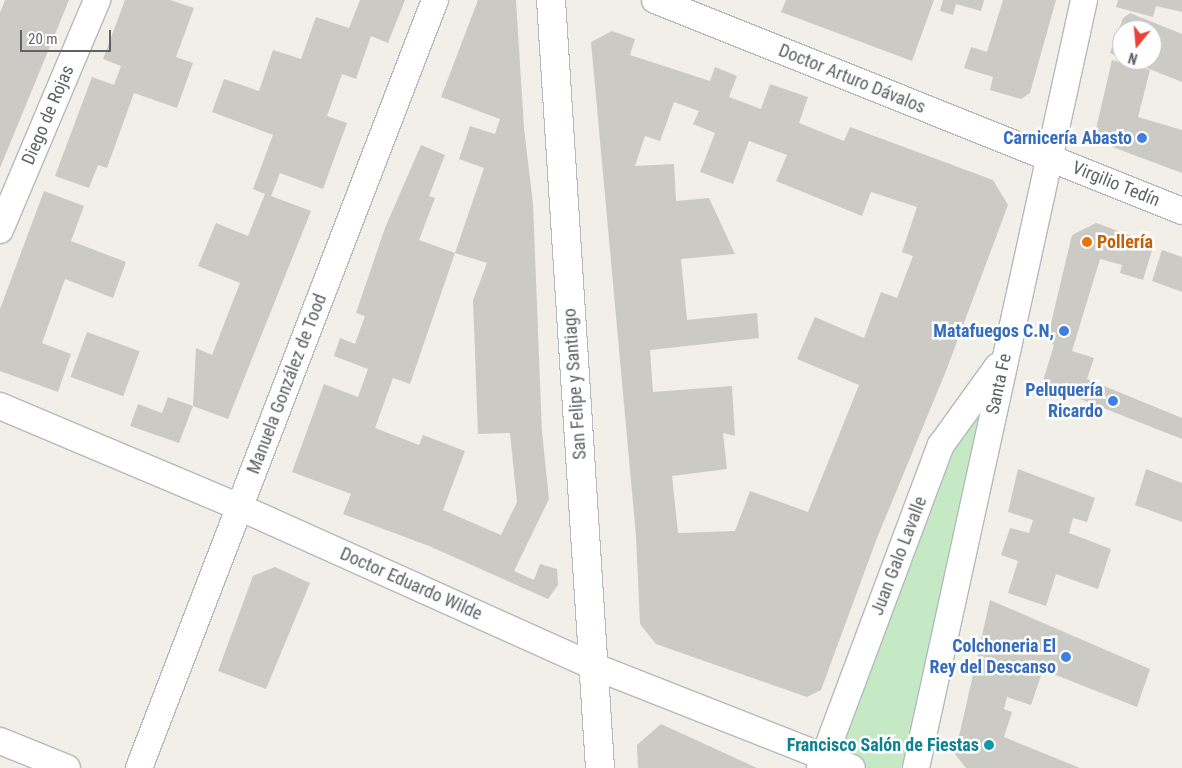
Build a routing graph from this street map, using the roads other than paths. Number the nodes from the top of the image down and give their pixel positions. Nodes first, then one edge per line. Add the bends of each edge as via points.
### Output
1 (97, 0) edge
2 (435, 0) edge
3 (551, 0) edge
4 (655, 0) edge
5 (1084, 0) edge
6 (1050, 158) junction
7 (1182, 211) edge
8 (0, 230) edge
9 (1004, 358) junction
10 (0, 406) edge
11 (239, 508) junction
12 (593, 666) junction
13 (0, 741) edge
14 (822, 762) edge
15 (67, 768) edge
16 (140, 768) edge
17 (600, 768) edge
18 (852, 768) edge
19 (916, 768) edge

1 - 8 street, Diego de Rojas
2 - 11 street, Manuela González de Tood
3 - 12 street, San Felipe y Santiago
4 - 6 street, Doctor Arturo Dávalos
5 - 6 street, Santa Fe
6 - 7 street, Virgilio Tedín
6 - 9 street, Santa Fe
9 - 14 street, Juan Galo Lavalle via 941,445
9 - 19 street, Santa Fe
10 - 11 street, Doctor Eduardo Wilde
11 - 12 street, Doctor Eduardo Wilde
11 - 16 street, Manuela González de Tood
12 - 14 street, Doctor Eduardo Wilde
12 - 17 street, San Felipe y Santiago
13 - 15 street
14 - 18 street, Doctor Eduardo Wilde

